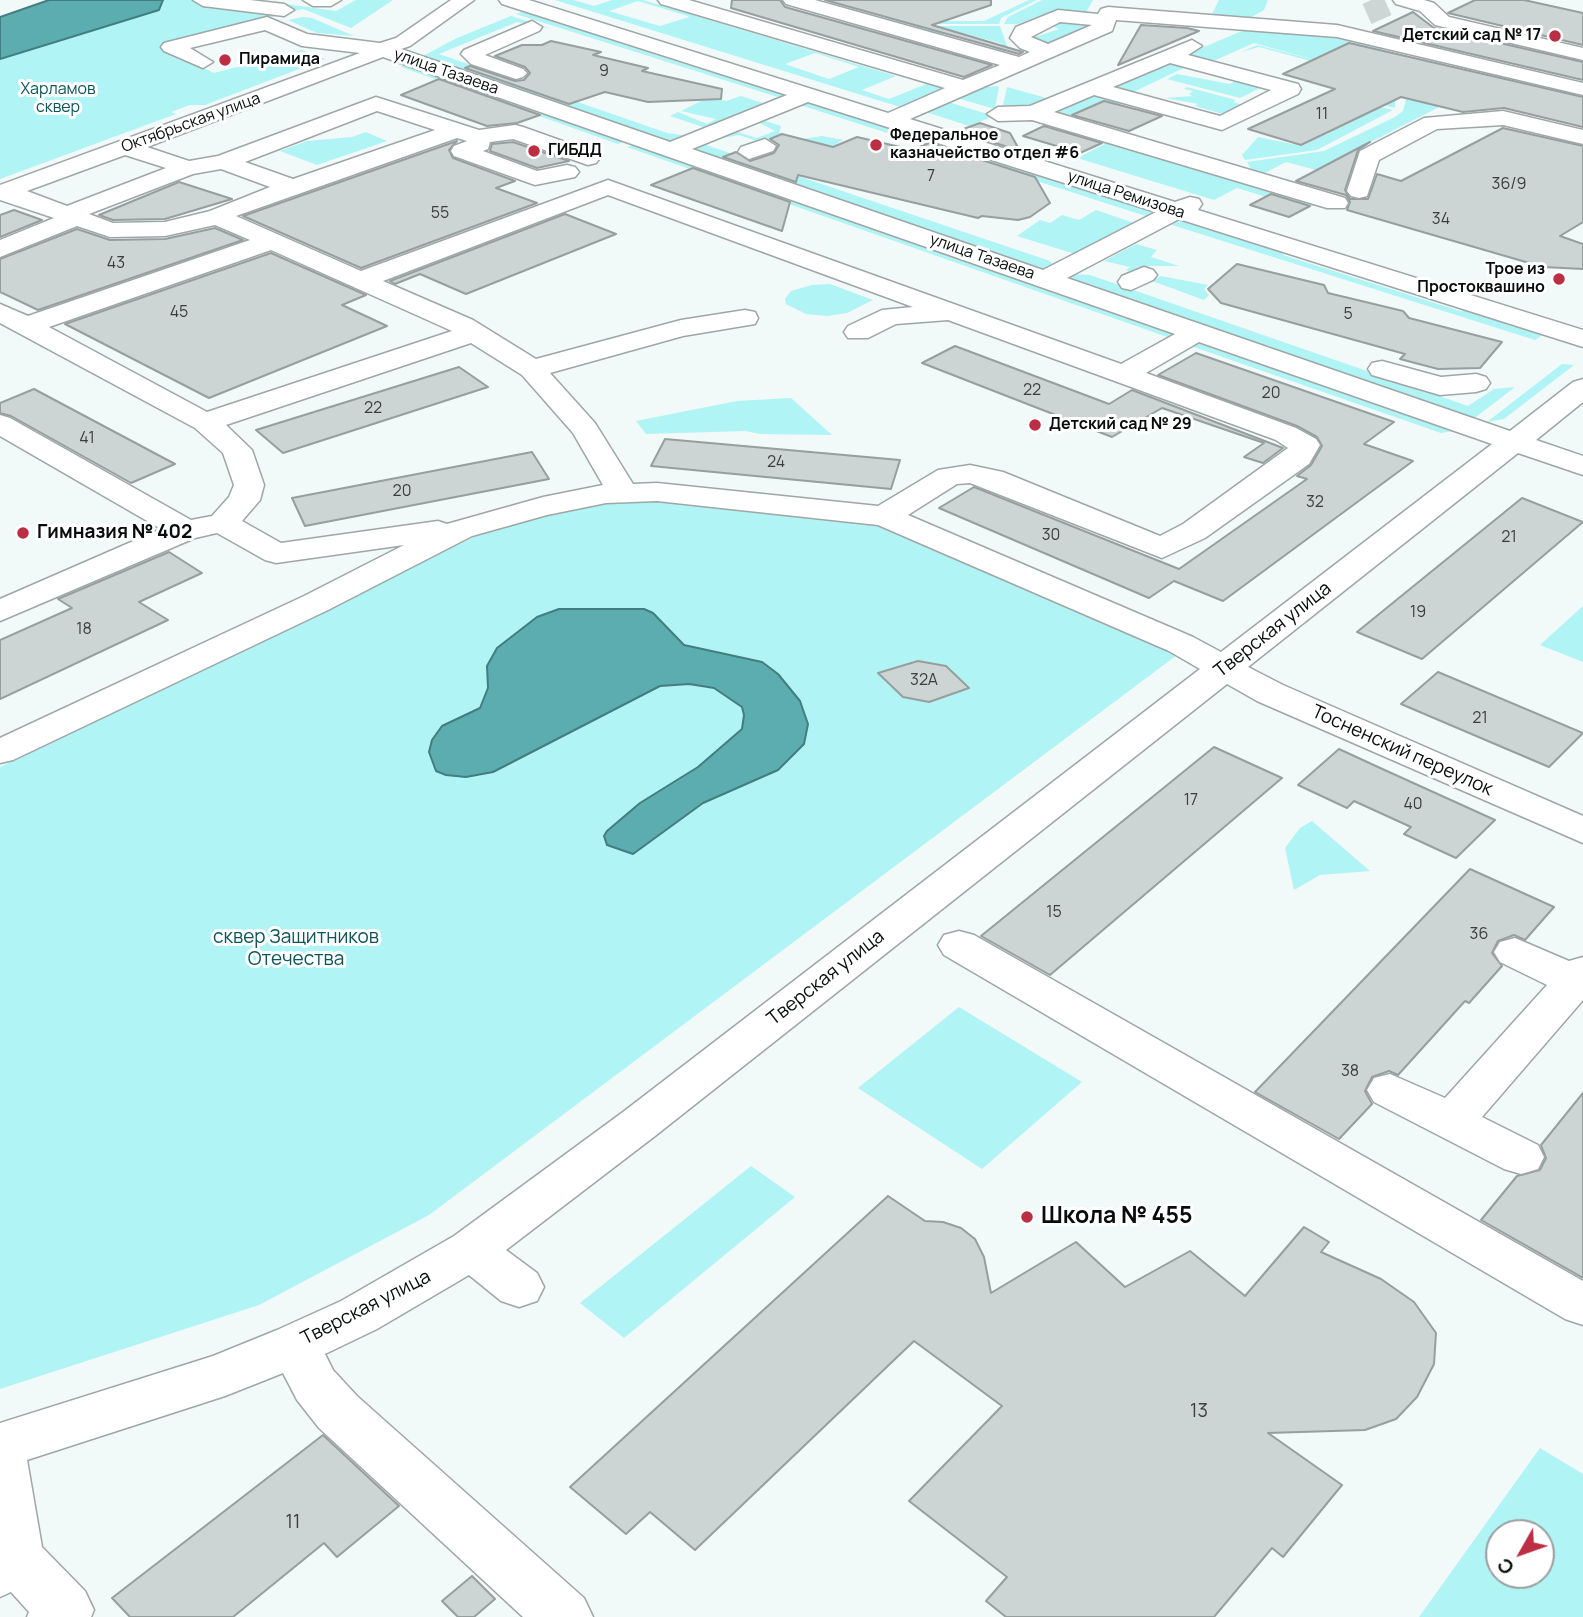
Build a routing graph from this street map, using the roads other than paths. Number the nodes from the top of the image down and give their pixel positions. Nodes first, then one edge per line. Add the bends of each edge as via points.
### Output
1 (203, 0) edge
2 (441, 0) edge
3 (464, 0) edge
4 (509, 0) edge
5 (537, 0) edge
6 (668, 0) edge
7 (793, 0) edge
8 (1398, 2) edge
9 (822, 3) edge
10 (306, 6) edge
11 (1110, 11) edge
12 (333, 14) edge
13 (1361, 17) tunnel mouth
14 (267, 23) junction
15 (1242, 25) junction
16 (532, 27) dead end
17 (1337, 31) junction
18 (381, 49) junction
19 (1048, 51) junction
20 (1583, 54) edge
21 (1169, 56) junction
22 (203, 62) dead end
23 (1018, 63) junction
24 (1502, 75) dead end
25 (993, 77) junction
26 (541, 81) dead end
27 (1026, 86) dead end
28 (966, 88) junction
29 (1092, 88) junction
30 (1583, 89) edge
31 (808, 94) junction
32 (944, 97) junction
33 (1033, 113) junction
34 (998, 114) junction
35 (897, 118) junction
36 (1503, 118) junction
37 (457, 130) junction
38 (1456, 131) dead end
39 (515, 132) junction
40 (1583, 137) edge
41 (640, 139) junction
42 (675, 139) junction
43 (1097, 143) dead end
44 (735, 144) junction
45 (125, 147) junction
46 (588, 158) junction
47 (223, 162) junction
48 (188, 168) junction
49 (567, 172) junction
50 (293, 187) junction
51 (608, 187) junction
52 (1359, 191) junction
53 (2, 192) edge
54 (1336, 203) junction
55 (1184, 208) junction
56 (71, 216) junction
57 (218, 217) junction
58 (957, 223) dead end
59 (1297, 224) junction
60 (275, 240) junction
61 (0, 248) edge
62 (1045, 253) dead end
63 (1076, 263) junction
64 (1046, 279) junction
65 (362, 280) junction
66 (1144, 283) dead end
67 (0, 312) edge
68 (948, 312) junction
69 (1201, 315) junction
70 (746, 318) dead end
71 (27, 326) junction
72 (1583, 327) edge
73 (473, 332) junction
74 (858, 332) dead end
75 (1583, 339) edge
76 (1364, 363) dead end
77 (532, 369) junction
78 (1123, 375) junction
79 (1476, 383) dead end
80 (1583, 388) edge
81 (567, 407) junction
82 (533, 413) dead end
83 (205, 422) junction
84 (0, 424) edge
85 (1514, 442) junction
86 (1583, 466) edge
87 (622, 491) junction
88 (884, 516) junction
89 (222, 523) junction
90 (461, 529) junction
91 (186, 530) junction
92 (0, 611) edge
93 (1224, 668) junction
94 (0, 752) edge
95 (1583, 831) edge
96 (959, 945) dead end
97 (1515, 953) dead end
98 (1580, 979) edge
99 (1391, 1090) dead end
100 (1451, 1122) junction
101 (1521, 1157) dead end
102 (471, 1250) junction
103 (519, 1287) dead end
104 (1583, 1305) edge
105 (295, 1345) junction
106 (0, 1446) edge
107 (0, 1459) edge
108 (8, 1565) edge
109 (56, 1617) edge
110 (564, 1617) edge

1 - 10 street
2 - 18 street, Октябрьская улица via 382,41
3 - 18 street, Октябрьская улица via 403,42
4 - 31 street, улица Ремизова
5 - 35 street, улица Ремизова
6 - 28 street
7 - 9 street
8 - 20 street via 1427,7 1442,21
9 - 23 street
10 - 12 street
10 - 14 street
11 - 15 street
11 - 19 street via 1105,27
11 - 19 street via 1058,16 1024,31 1020,38 1027,44
12 - 18 street
13 - 17 street
14 - 18 street via 302,40
14 - 22 street via 171,47
15 - 17 street via 1290,17
15 - 21 street
16 - 26 street via 471,54
17 - 30 street via 1391,44 1387,61 1453,76 1479,64
18 - 41 street, улица Тазаева
18 - 45 street, Октябрьская улица
19 - 23 street
21 - 29 street
21 - 29 street via 1199,69 1290,89 1222,123
23 - 25 street
24 - 36 street via 1477,93 1513,107
25 - 27 street
25 - 28 street
28 - 32 street
29 - 33 street
31 - 35 street, улица Ремизова
31 - 44 street
32 - 34 street
32 - 35 street
33 - 34 street
33 - 54 street
34 - 43 street
35 - 55 street, улица Ремизова
36 - 40 street
36 - 52 street via 1432,122 1368,156
37 - 39 street via 478,136
37 - 47 street via 376,104
37 - 50 street
38 - 52 street
39 - 46 street
39 - 49 street via 462,151 535,178
41 - 42 street, улица Тазаева
41 - 46 street
42 - 44 street
42 - 64 street, улица Тазаева
44 - 58 street
45 - 48 street
45 - 53 street, Октябрьская улица
46 - 49 street
47 - 48 street
47 - 50 street
48 - 56 street
49 - 51 street
50 - 57 street
51 - 65 street
51 - 68 street
52 - 54 street
53 - 56 street
54 - 59 street
55 - 59 street, улица Ремизова
55 - 63 street
55 - 75 street, улица Ремизова
56 - 57 street via 125,232
56 - 61 street
57 - 60 street
59 - 72 street, улица Ремизова
60 - 65 street
60 - 71 street
62 - 63 street
63 - 64 street
63 - 66 street
64 - 69 street, улица Тазаева
65 - 73 street
67 - 71 street
68 - 74 street via 891,316
68 - 78 street
69 - 78 street
69 - 85 street, улица Тазаева
70 - 77 street via 681,328
71 - 83 street
73 - 77 street
73 - 83 street
76 - 79 street via 1440,386
77 - 81 street
78 - 88 street via 1305,444 1298,458 1162,548 970,474 949,476
80 - 85 street, Тверская улица
81 - 82 street
81 - 87 street
83 - 89 street via 237,450 249,485 244,500
84 - 91 street
85 - 86 street, улица Тазаева
85 - 93 street, Тверская улица
87 - 88 street, Тосненский переулок
87 - 90 street, Тосненский переулок via 543,506
88 - 93 street, Тосненский переулок via 1181,644
89 - 90 street via 276,553
89 - 91 street
90 - 94 street
91 - 92 street
93 - 95 street, Тосненский переулок via 1270,693
93 - 102 street, Тверская улица
96 - 104 street
97 - 98 street
98 - 100 street
99 - 100 street
100 - 101 street
102 - 103 street
102 - 105 street, Тверская улица via 359,1315
105 - 106 street, Тверская улица via 225,1374
105 - 110 street via 315,1385 338,1412
107 - 108 street
108 - 109 street via 65,1610

